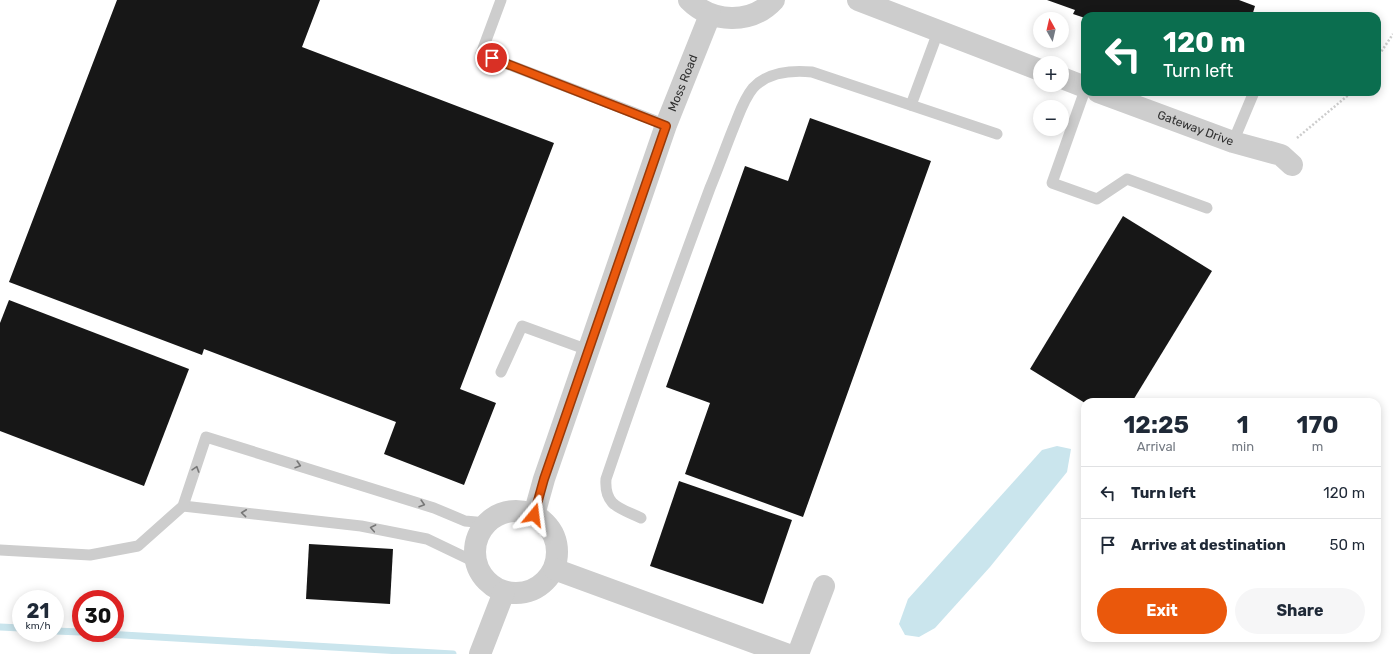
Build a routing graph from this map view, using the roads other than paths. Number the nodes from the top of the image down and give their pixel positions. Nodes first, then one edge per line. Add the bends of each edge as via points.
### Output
1 (501, 0) edge
2 (689, 0) edge
3 (774, 0) edge
4 (858, 0) edge
5 (710, 15) junction
6 (938, 32) junction
7 (1033, 67) edge
8 (1069, 81) edge
9 (1081, 87) edge
10 (1083, 96) edge
11 (1109, 96) edge
12 (1252, 96) edge
13 (911, 105) junction
14 (666, 126) junction
15 (997, 134) dead end
16 (1233, 142) junction
17 (1286, 160) road end
18 (1208, 208) dead end
19 (588, 350) junction
20 (501, 372) dead end
21 (183, 506) junction
22 (534, 515) junction
23 (641, 518) dead end
24 (487, 523) junction
25 (0, 550) edge
26 (475, 562) junction
27 (554, 569) junction
28 (824, 586) dead end
29 (504, 592) junction
30 (480, 654) edge
31 (786, 654) edge
32 (798, 654) edge

1 - 14 lane via 481,54
2 - 5 street via 695,7
3 - 5 street via 750,16 730,19
4 - 6 street
5 - 14 street, Moss Road
6 - 7 street
6 - 13 lane
8 - 9 street
10 - 18 lane via 1052,183 1097,199 1127,179
11 - 16 street, Gateway Drive
12 - 16 lane
13 - 15 lane
13 - 23 lane via 812,72 793,70 762,80 745,98 669,298 606,479 607,498 613,505
14 - 19 street, Moss Road
16 - 17 street, Gateway Drive
19 - 20 lane via 522,326
19 - 22 street, Moss Road
21 -> 24 lane via 206,437 434,508 465,521
21 - 25 lane via 138,546 90,555
26 -> 21 lane via 427,539 376,528
22 - 24 street via 509,512
22 - 27 street via 543,521 555,538 557,559
24 - 26 street via 479,534
26 - 29 street via 481,575 491,586
27 - 29 street via 539,587 516,594
27 - 31 street
28 - 32 street
29 - 30 street

